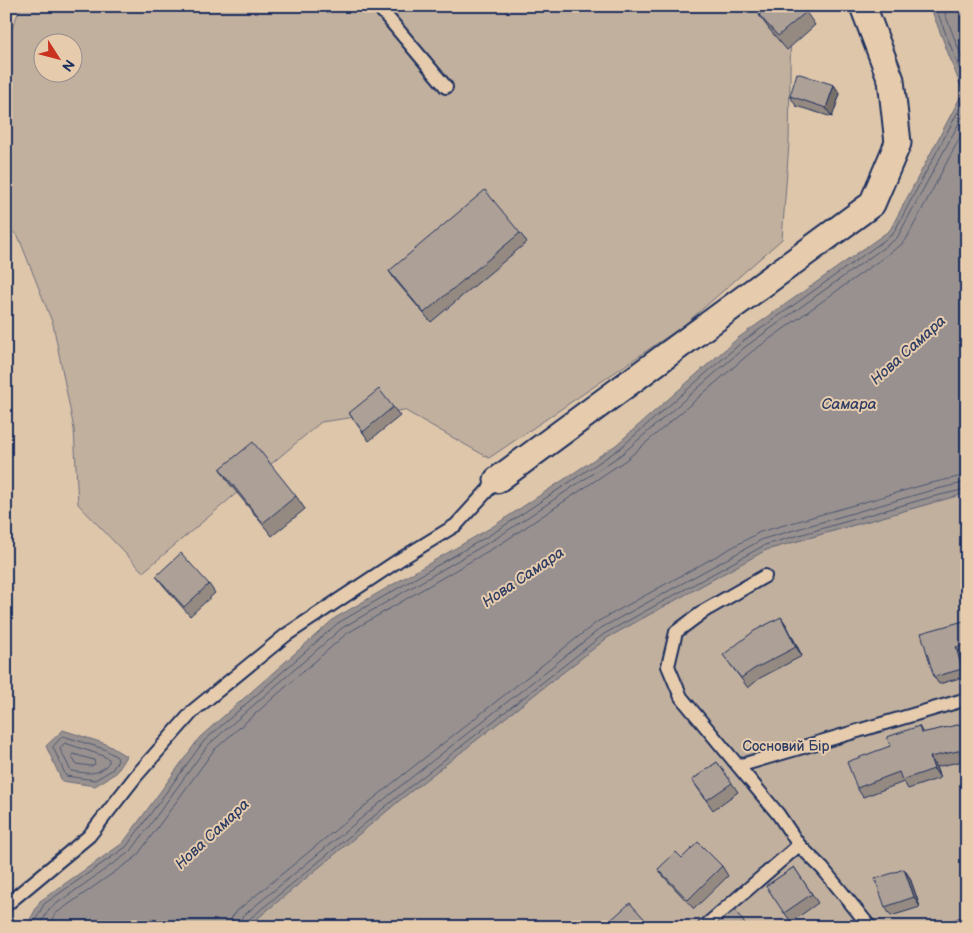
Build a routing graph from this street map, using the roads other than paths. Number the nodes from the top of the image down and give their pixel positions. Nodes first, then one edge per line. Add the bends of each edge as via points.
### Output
1 (378, 6) edge
2 (863, 6) edge
3 (446, 87) dead end
4 (497, 480) joint
5 (765, 576) dead end
6 (967, 699) edge
7 (738, 766) junction
8 (799, 844) junction
9 (6, 904) edge
10 (967, 923) edge
11 (704, 927) edge
12 (870, 927) edge
13 (956, 927) edge

1 - 3 lane
2 - 4 street via 891,80 898,143 872,204
4 - 9 lane via 456,524 286,635 194,710 88,836
5 - 7 lane via 704,611 676,632 668,666 681,697
6 - 7 lane
7 - 8 lane
8 - 11 lane
8 - 12 lane
10 - 13 lane

